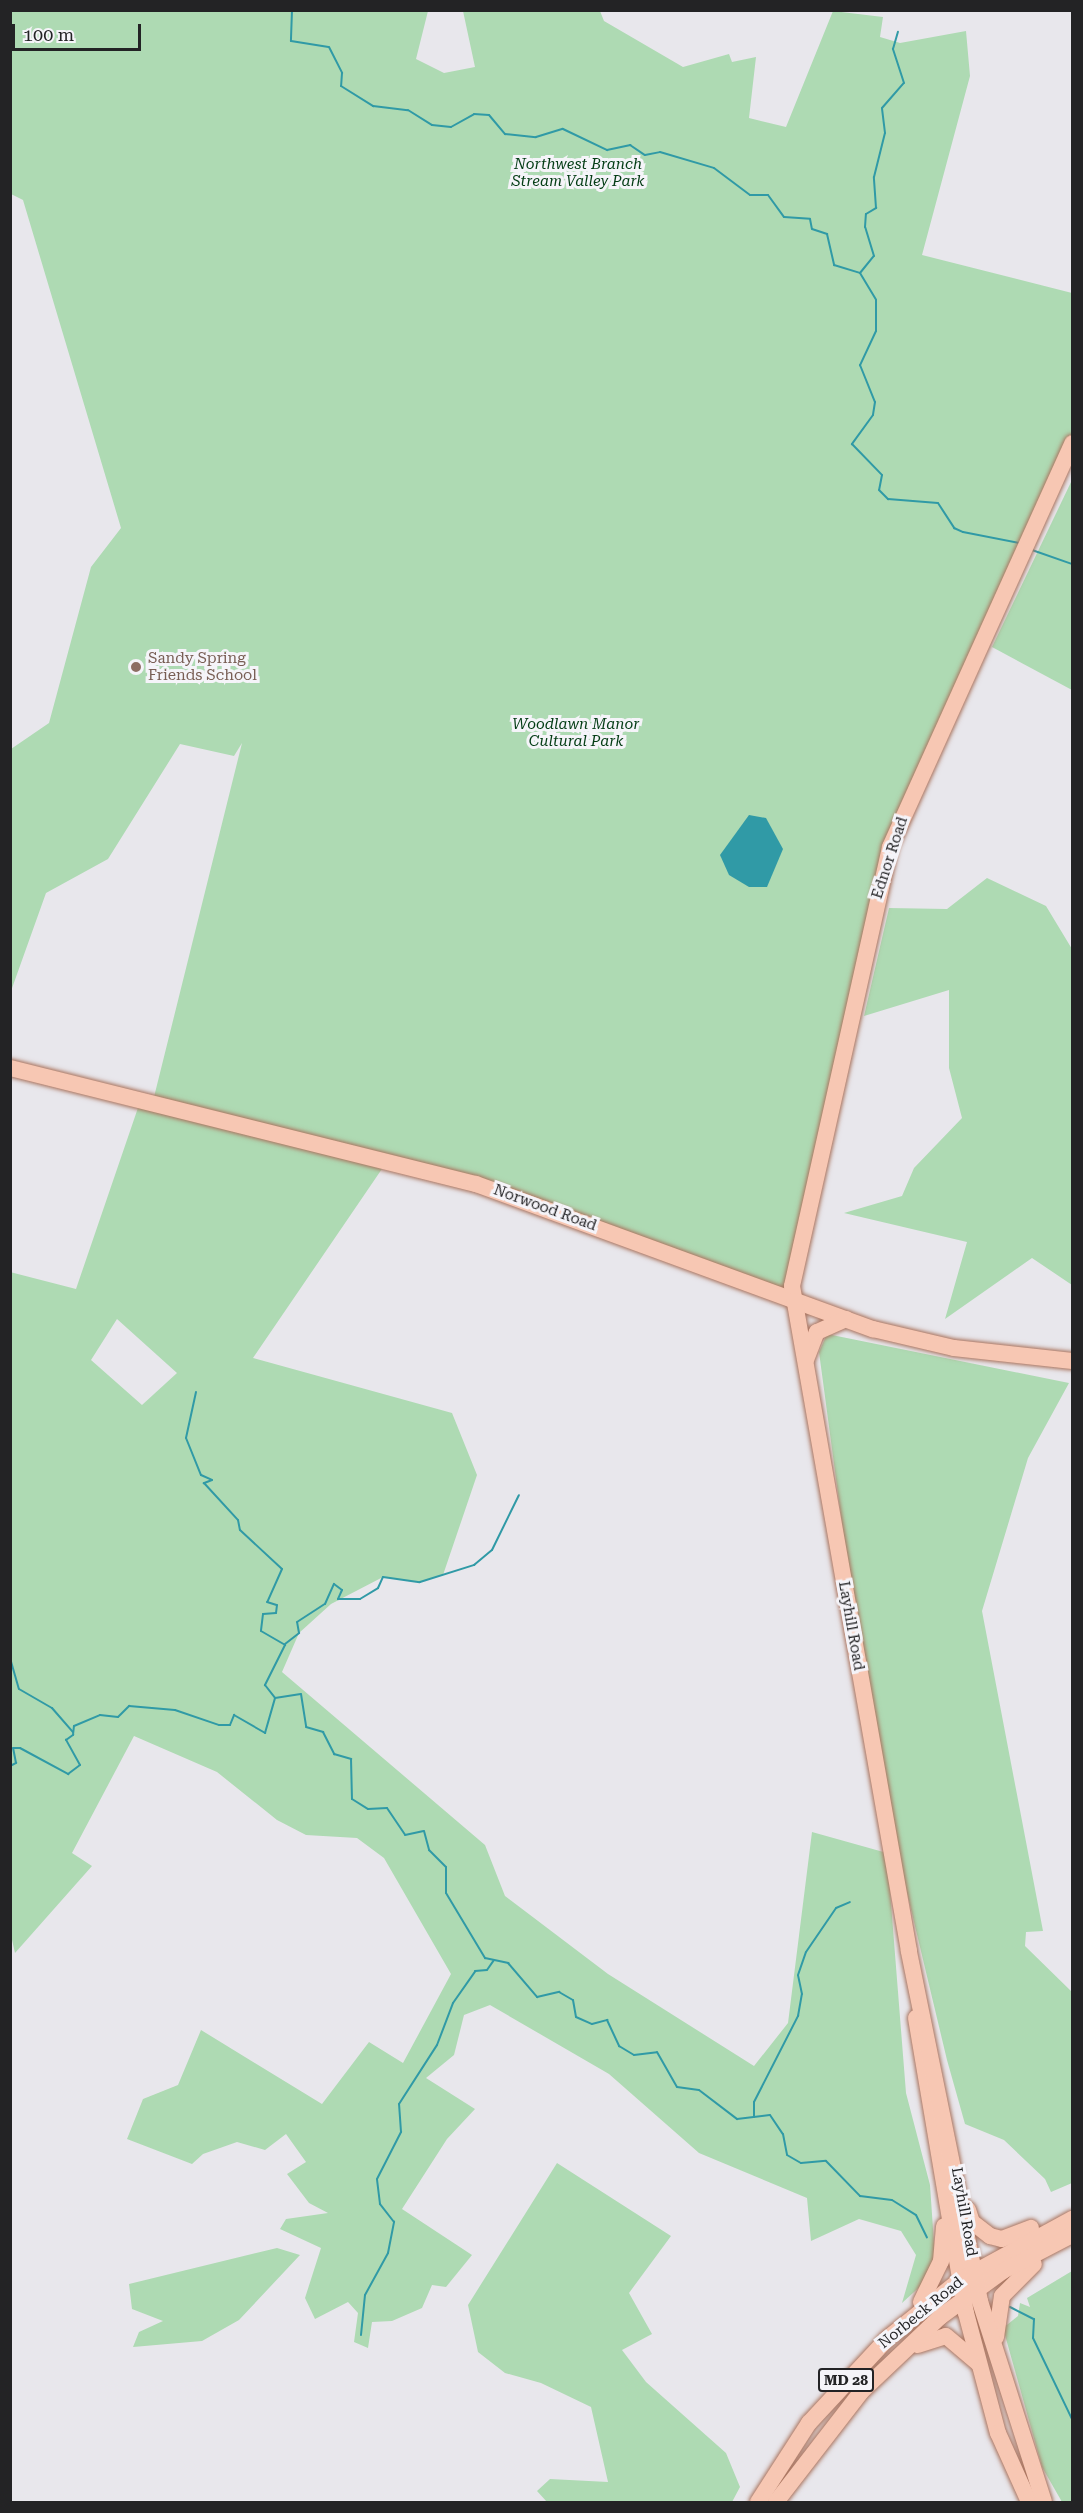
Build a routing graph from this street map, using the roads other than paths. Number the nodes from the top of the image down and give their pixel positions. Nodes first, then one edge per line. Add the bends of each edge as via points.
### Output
1 (1072, 443) edge
2 (10, 1068) edge
3 (793, 1300) junction
4 (846, 1319) junction
5 (1072, 1361) edge
6 (805, 1367) junction
7 (909, 1951) junction
8 (919, 2047) junction
9 (959, 2187) junction
10 (1072, 2209) edge
11 (1072, 2219) edge
12 (1072, 2235) edge
13 (1072, 2244) edge
14 (976, 2279) junction
15 (960, 2280) junction
16 (963, 2298) junction
17 (897, 2330) junction
18 (998, 2365) junction
19 (981, 2366) junction
20 (885, 2367) junction
21 (758, 2502) edge
22 (776, 2502) edge
23 (1029, 2502) edge
24 (1044, 2502) edge

1 - 3 main road, Ednor Road via 880,879
2 - 3 main road, Norwood Road via 476,1184
3 - 4 main road, Norwood Road
3 - 6 main road, Layhill Road
4 - 5 main road, Norwood Road via 954,1348
4 - 6 main road via 817,1332
6 - 7 main road, Layhill Road
7 - 8 main road, Layhill Road
7 - 9 main road, Layhill Road
8 - 15 main road, Layhill Road
8 - 17 main road via 917,2076 944,2229 933,2286
9 - 10 main road via 972,2222 1002,2239
9 - 14 main road, Layhill Road
11 - 14 main road, Norbeck Road
12 - 14 main road, Norbeck Road
13 - 18 main road via 1016,2277 1002,2296 995,2319
14 - 15 main road, Norbeck Road / MD 28
14 - 16 main road, Norbeck Road / MD 28
14 - 18 main road, Layhill Road
15 - 16 main road, Layhill Road
15 - 17 main road, Norbeck Road / MD 28
16 - 19 main road, Layhill Road
16 - 20 main road, Norbeck Road / MD 28
17 - 21 main road, Norbeck Road / MD 28 via 809,2423
18 - 24 main road, Layhill Road
19 - 20 main road via 958,2342 936,2336
19 - 23 main road, Layhill Road via 998,2433
20 - 22 main road, Norbeck Road / MD 28 via 804,2460

